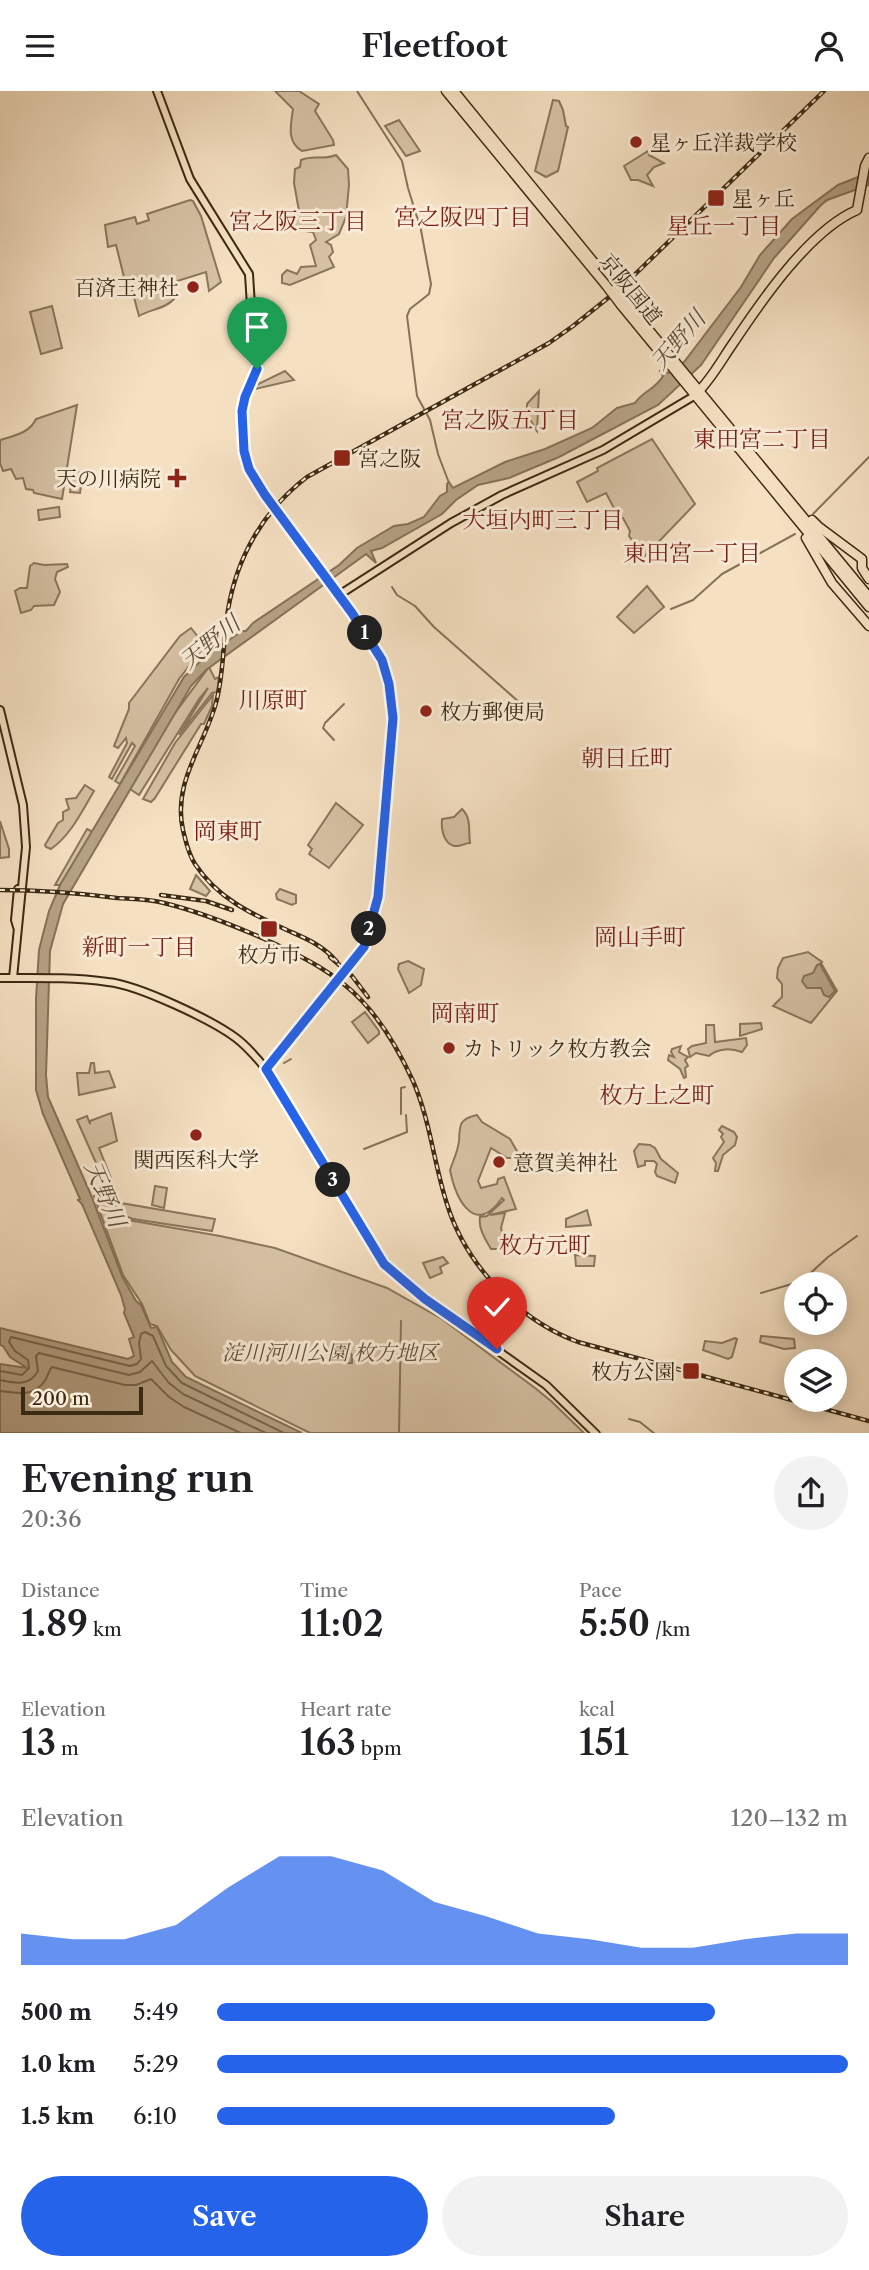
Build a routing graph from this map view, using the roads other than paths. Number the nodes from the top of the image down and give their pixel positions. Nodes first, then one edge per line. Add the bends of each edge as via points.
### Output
1 (157, 91) edge
2 (446, 91) edge
3 (454, 91) edge
4 (868, 159) edge
5 (607, 283) junction
6 (694, 390) junction
7 (765, 481) junction
8 (776, 484) junction
9 (793, 509) junction
10 (869, 579) edge
11 (860, 591) junction
12 (339, 595) junction
13 (869, 597) edge
14 (869, 607) edge
15 (869, 626) edge
16 (0, 710) edge
17 (0, 978) edge
18 (13, 978) junction
19 (266, 1069) junction
20 (596, 1433) edge

1 - 12 main road via 190,179 249,274 262,351 243,403 246,460 265,495
2 - 5 highway, 京阪国道
3 - 5 highway, 京阪国道
4 - 6 highway via 857,210 824,230
5 - 6 highway, 京阪国道, bridge
6 - 7 highway, 京阪国道
6 - 8 highway, 京阪国道
6 - 12 main road via 603,450 451,523
7 - 9 highway, 京阪国道
7 - 15 highway via 832,583
8 - 9 highway, 京阪国道
8 - 10 highway via 819,527 862,559
9 - 11 highway, 京阪国道
11 - 13 highway, 京阪国道
11 - 14 highway, 京阪国道
12 - 19 main road via 382,660 392,702 378,897 364,947
16 - 18 main road via 25,825
17 - 18 main road
18 - 19 main road via 110,982 151,995 228,1033
19 - 20 main road via 384,1264 425,1299 546,1385

